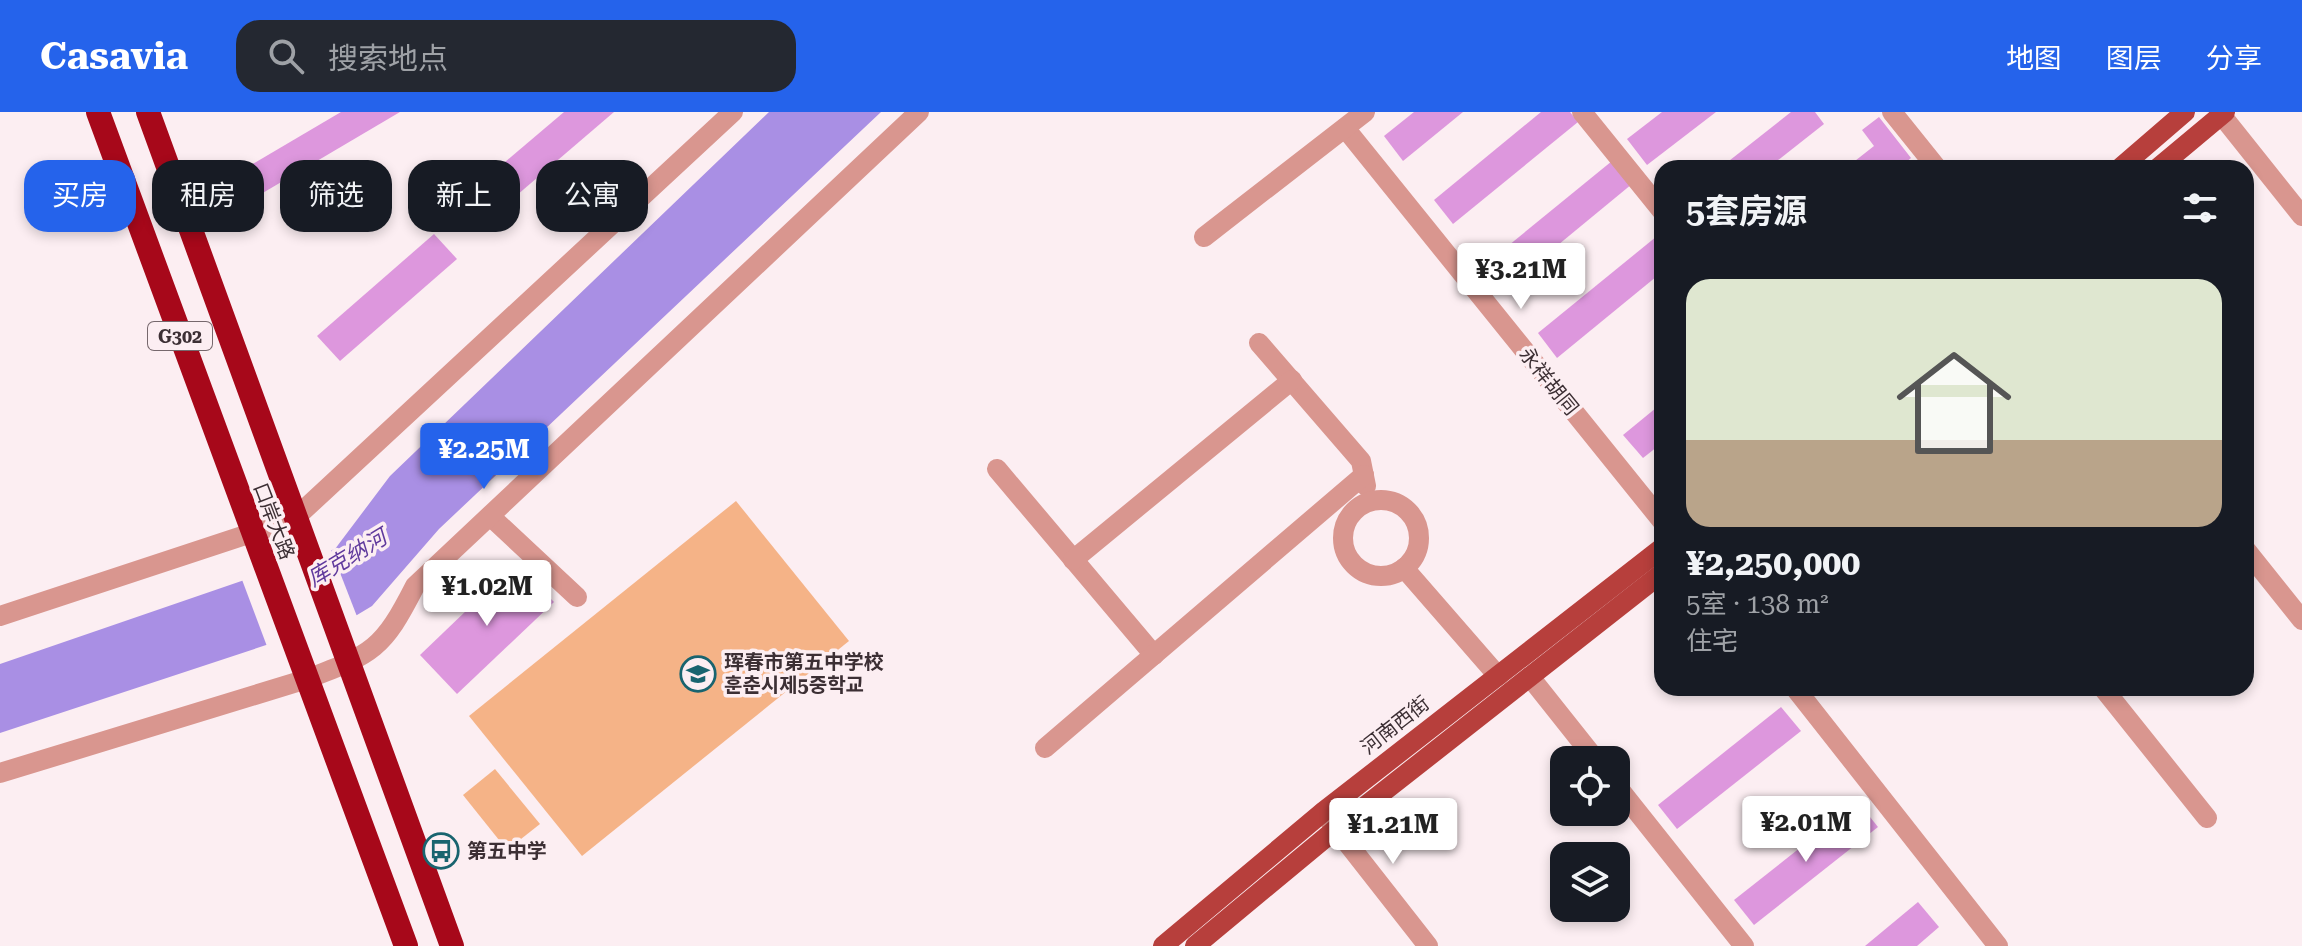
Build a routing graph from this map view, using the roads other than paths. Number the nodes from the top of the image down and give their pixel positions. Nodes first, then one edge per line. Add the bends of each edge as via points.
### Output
1 (98, 112) edge
2 (148, 112) edge
3 (733, 112) edge
4 (919, 112) edge
5 (1365, 112) edge
6 (1582, 112) edge
7 (1892, 112) edge
8 (2185, 112) edge
9 (2222, 113) edge
10 (1345, 128) junction
11 (1931, 160) edge
12 (2129, 160) edge
13 (2167, 160) edge
14 (1654, 201) edge
15 (2302, 216) edge
16 (1204, 237) dead end
17 (1259, 343) dead end
18 (1292, 380) junction
19 (997, 469) dead end
20 (1364, 475) junction
21 (1370, 502) junction
22 (1654, 511) edge
23 (490, 516) junction
24 (294, 519) junction
25 (253, 533) junction
26 (1654, 554) edge
27 (1073, 560) junction
28 (2254, 560) edge
29 (1404, 568) junction
30 (1654, 579) edge
31 (577, 597) dead end
32 (0, 616) edge
33 (2302, 620) edge
34 (345, 654) junction
35 (1154, 655) junction
36 (304, 670) junction
37 (1498, 676) junction
38 (1530, 677) junction
39 (1801, 696) edge
40 (2109, 696) edge
41 (1585, 746) edge
42 (1045, 748) dead end
43 (0, 773) edge
44 (1630, 803) edge
45 (1323, 812) junction
46 (2207, 818) dead end
47 (1336, 829) junction
48 (406, 946) edge
49 (452, 946) edge
50 (1163, 946) edge
51 (1195, 946) edge
52 (1428, 946) edge
53 (1744, 946) edge
54 (1998, 946) edge

1 - 25 highway, 口岸大路 / G302
2 - 24 highway, 口岸大路 / G302
3 - 24 street
4 - 23 street
5 - 10 street
6 - 14 street
7 - 11 street
8 - 12 main road
9 - 13 main road
9 - 15 street
10 - 16 street
10 - 22 street, 永祥胡同
17 - 18 street
18 - 20 street via 1361,461
18 - 27 street
19 - 27 street
20 - 21 street
20 - 35 street
21 - 29 street via 1395,503 1414,518 1419,541
21 - 29 street via 1349,517 1344,529 1347,554 1355,565 1377,576
23 - 31 street
23 - 34 street via 415,586 382,643
24 - 25 street
24 - 34 highway, 口岸大路 / G302
25 - 32 street
25 - 36 highway, 口岸大路 / G302
26 - 37 main road, 河南西街
27 - 35 street
28 - 33 street
29 - 37 street
30 - 38 main road
34 - 36 street
34 - 49 highway, 口岸大路 / G302
35 - 42 street
36 - 43 street
36 - 48 highway, 口岸大路 / G302
37 - 45 main road, 河南西街
38 - 41 street
38 - 47 main road
39 - 54 street
40 - 46 street
44 - 53 street
45 - 47 street
45 - 50 main road, 河南西街
47 - 51 main road
47 - 52 street

